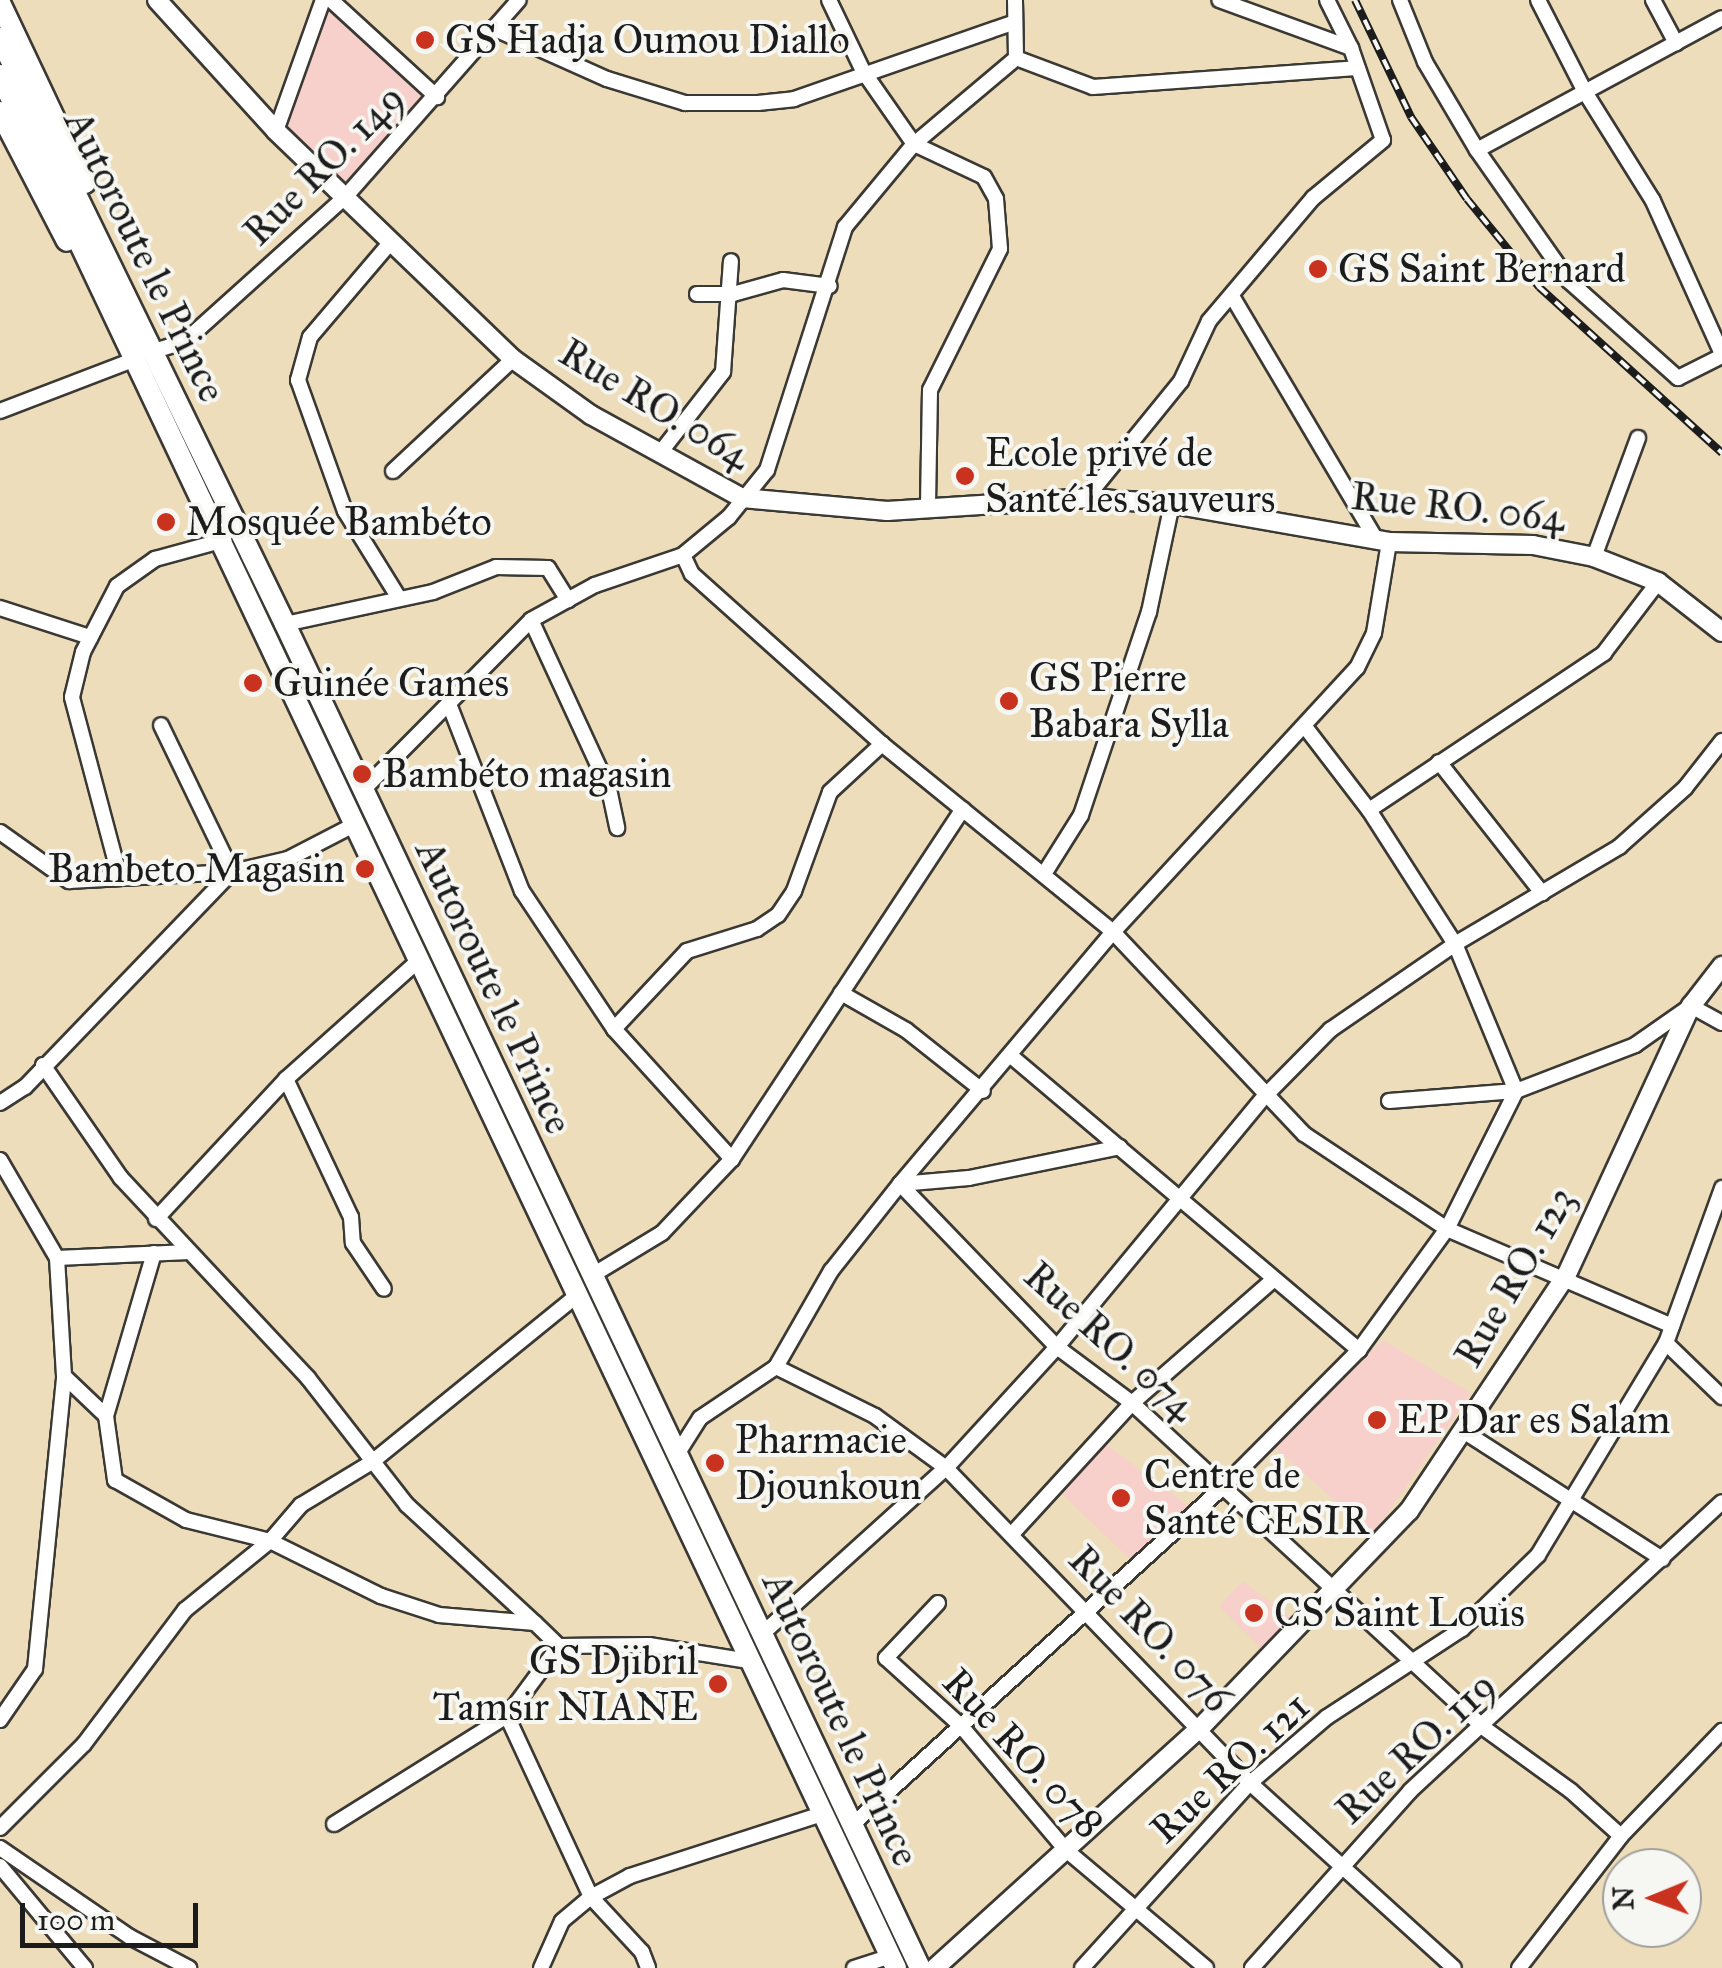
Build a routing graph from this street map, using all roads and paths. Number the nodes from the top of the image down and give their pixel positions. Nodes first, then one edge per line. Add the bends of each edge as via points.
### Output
1 (157, 0) edge
2 (323, 0) edge
3 (331, 0) edge
4 (520, 0) edge
5 (829, 0) edge
6 (1015, 0) edge
7 (1219, 0) edge
8 (1327, 0) edge
9 (1400, 0) edge
10 (1538, 0) edge
11 (1653, 0) edge
12 (0, 3) edge
13 (1722, 18) edge
14 (1012, 23) junction
15 (493, 28) junction
16 (0, 38) edge
17 (1676, 42) junction
18 (1351, 48) junction
19 (1016, 58) junction
20 (1356, 68) junction
21 (863, 72) junction
22 (0, 75) edge
23 (1585, 92) junction
24 (438, 97) junction
25 (0, 112) edge
26 (276, 130) junction
27 (23, 139) edge
28 (914, 144) junction
29 (1476, 150) junction
30 (346, 196) junction
31 (390, 243) junction
32 (730, 260) dead end
33 (830, 286) junction
34 (697, 294) dead end
35 (733, 294) junction
36 (1232, 296) junction
37 (146, 355) junction
38 (1722, 355) edge
39 (512, 359) junction
40 (0, 410) edge
41 (1638, 438) dead end
42 (660, 452) junction
43 (393, 471) dead end
44 (742, 498) junction
45 (1086, 498) junction
46 (1172, 504) junction
47 (928, 509) junction
48 (1382, 539) junction
49 (224, 540) junction
50 (683, 555) junction
51 (1594, 557) junction
52 (1658, 582) junction
53 (399, 598) junction
54 (568, 600) junction
55 (0, 608) edge
56 (531, 620) junction
57 (285, 624) junction
58 (1722, 632) edge
59 (90, 636) junction
60 (450, 704) junction
61 (161, 724) dead end
62 (1306, 728) junction
63 (1722, 741) edge
64 (882, 744) junction
65 (1439, 762) junction
66 (362, 791) junction
67 (963, 809) junction
68 (1369, 810) junction
69 (354, 826) junction
70 (618, 828) dead end
71 (0, 832) edge
72 (232, 872) junction
73 (1044, 874) junction
74 (120, 878) junction
75 (1542, 893) junction
76 (1113, 932) junction
77 (1455, 944) junction
78 (418, 961) junction
79 (1722, 966) edge
80 (841, 993) junction
81 (1691, 1006) junction
82 (1722, 1024) edge
83 (614, 1029) junction
84 (1011, 1056) junction
85 (44, 1065) junction
86 (286, 1079) junction
87 (983, 1091) junction
88 (1516, 1091) junction
89 (1264, 1096) junction
90 (1389, 1101) dead end
91 (0, 1103) edge
92 (1120, 1147) junction
93 (732, 1159) junction
94 (0, 1160) edge
95 (900, 1184) junction
96 (1722, 1188) edge
97 (1178, 1196) junction
98 (156, 1219) junction
99 (1447, 1229) junction
100 (189, 1252) junction
101 (154, 1253) junction
102 (56, 1258) junction
103 (591, 1276) junction
104 (1566, 1276) junction
105 (1272, 1281) junction
106 (384, 1289) dead end
107 (574, 1298) junction
108 (1672, 1326) junction
109 (1666, 1343) junction
110 (1057, 1348) junction
111 (1359, 1350) junction
112 (776, 1367) junction
113 (64, 1376) junction
114 (1722, 1397) edge
115 (1132, 1403) junction
116 (106, 1416) junction
117 (1462, 1432) junction
118 (675, 1457) junction
119 (372, 1462) junction
120 (946, 1468) junction
121 (1223, 1487) junction
122 (1722, 1502) edge
123 (1574, 1504) junction
124 (1012, 1534) junction
125 (270, 1541) junction
126 (1662, 1559) junction
127 (1336, 1593) junction
128 (938, 1604) dead end
129 (1090, 1611) junction
130 (535, 1623) junction
131 (762, 1634) junction
132 (559, 1646) junction
133 (749, 1661) junction
134 (1414, 1664) junction
135 (507, 1716) junction
136 (0, 1720) edge
137 (962, 1727) junction
138 (1201, 1727) junction
139 (1484, 1728) junction
140 (1722, 1731) edge
141 (1250, 1783) junction
142 (822, 1814) junction
143 (334, 1824) dead end
144 (852, 1824) junction
145 (0, 1828) edge
146 (1620, 1836) junction
147 (0, 1848) edge
148 (1066, 1850) junction
149 (0, 1866) edge
150 (1340, 1866) junction
151 (592, 1897) junction
152 (1137, 1905) junction
153 (893, 1962) edge
154 (85, 1968) edge
155 (189, 1968) edge
156 (542, 1968) edge
157 (648, 1968) edge
158 (854, 1968) edge
159 (920, 1968) edge
160 (935, 1968) edge
161 (1082, 1968) edge
162 (1206, 1968) edge
163 (1252, 1968) edge
164 (1454, 1968) edge
165 (1519, 1968) edge

1 - 26 street, Rue RO. 064
2 - 26 street
3 - 24 street
4 - 15 street, Rue RO. 149
5 - 21 street
6 - 14 street
7 - 18 street
8 - 18 street
9 - 29 street
10 - 23 street
11 - 17 street
12 - 37 main road via 87,186
13 - 17 street
14 - 19 street
14 - 21 street
15 - 21 street via 607,79 686,103 794,98
15 - 24 street, Rue RO. 149
16 - 27 main road, Autoroute le Prince
17 - 23 street
18 - 20 street
19 - 20 street via 1093,87
19 - 28 street
20 - 36 street via 1383,140 1313,198
21 - 28 street
22 - 27 main road, Autoroute le Prince
23 - 29 street
23 - 38 street via 1652,200
24 - 30 street, Rue RO. 149
25 - 27 main road
26 - 30 street, Rue RO. 064
27 - 37 main road
27 - 37 main road, Autoroute le Prince
28 - 33 street via 845,228
28 - 47 street via 984,177 996,199 1000,249 930,390
29 - 38 street via 1569,282 1611,323 1678,378
30 - 31 street, Rue RO. 064
30 - 37 street, Rue RO. 149 via 184,342
31 - 39 street, Rue RO. 064
31 - 53 street via 310,336 298,380 344,511
32 - 35 street
33 - 35 street via 783,280
33 - 44 street via 767,470
34 - 35 street
35 - 42 street via 723,372
36 - 45 street via 1209,321 1180,381
36 - 48 street
37 - 40 street, Rue RO. 149
37 - 49 main road, Autoroute le Prince
37 - 57 main road, Autoroute le Prince
39 - 42 street, Rue RO. 064
39 - 43 street
41 - 51 street
42 - 44 street, Rue RO. 064
44 - 47 street, Rue RO. 064 via 829,511
44 - 50 street
45 - 46 street, Rue RO. 064
45 - 47 street, Rue RO. 064
46 - 48 street, Rue RO. 064
46 - 73 street via 1149,612 1081,815
48 - 51 street, Rue RO. 064 via 1533,545
48 - 62 street via 1374,634 1358,668
49 - 59 street via 155,559 117,586
49 - 69 main road, Autoroute le Prince
50 - 54 street
50 - 64 street via 692,574
51 - 52 street, Rue RO. 064
52 - 58 street, Rue RO. 064
52 - 65 street via 1604,653
53 - 54 street via 496,567 548,568
53 - 57 street
54 - 56 street
55 - 59 street
56 - 60 street
56 - 70 street via 608,789
57 - 66 main road, Autoroute le Prince
59 - 74 street via 72,697
60 - 66 street
60 - 83 street via 522,891
61 - 72 street
62 - 68 street
62 - 76 street
63 - 75 street via 1685,788 1619,847
64 - 67 street
64 - 83 street via 830,792 794,891 778,915 757,929 687,951
65 - 68 street
65 - 75 street
66 - 103 main road, Autoroute le Prince
67 - 73 street
67 - 80 street
68 - 77 street
69 - 72 street via 288,859
69 - 78 main road, Autoroute le Prince
71 - 74 street via 69,881
72 - 74 street
72 - 85 street
73 - 76 street
75 - 77 street
76 - 84 street
76 - 89 street
77 - 88 street
77 - 89 street via 1330,1030
78 - 86 street
78 - 107 main road, Autoroute le Prince
79 - 81 street, Rue RO. 123
80 - 87 street via 906,1030
80 - 93 street
81 - 82 street
81 - 88 street via 1634,1046
81 - 104 street, Rue RO. 123
83 - 93 street
84 - 87 street
84 - 92 street
85 - 91 street
85 - 98 street
86 - 98 street
86 - 106 street via 352,1217 353,1243
87 - 95 street
88 - 90 street
88 - 99 street
89 - 97 street
89 - 99 street via 1304,1134
92 - 95 street via 969,1178
92 - 97 street
93 - 103 street via 662,1233
94 - 102 street
95 - 110 street, Rue RO. 074
95 - 112 street via 831,1271
96 - 108 street, Rue RO. 121
97 - 105 street
97 - 110 street
98 - 100 street
99 - 104 street
99 - 111 street
100 - 101 street
100 - 119 street via 308,1378
101 - 102 street
101 - 116 street
102 - 113 street
103 - 118 main road, Autoroute le Prince
104 - 108 street
104 - 117 street, Rue RO. 123
105 - 111 street
105 - 115 street
107 - 119 street
107 - 133 main road, Autoroute le Prince
108 - 109 street, Rue RO. 121
109 - 114 street
109 - 123 street, Rue RO. 121
110 - 115 street, Rue RO. 074
110 - 120 street
111 - 121 street
112 - 118 street via 700,1418
112 - 120 street, Rue RO. 076 via 874,1416
113 - 116 street
113 - 136 street via 35,1669
115 - 121 street, Rue RO. 074
115 - 124 street
116 - 125 street via 115,1480 186,1520
117 - 123 street
117 - 127 street, Rue RO. 123 via 1409,1511
118 - 131 main road, Autoroute le Prince
119 - 125 street via 301,1505
119 - 130 street via 407,1505
120 - 124 street, Rue RO. 076
120 - 131 street
121 - 127 street, Rue RO. 074
121 - 129 street
122 - 126 street, Rue RO. 119
123 - 126 street
123 - 134 street, Rue RO. 121 via 1538,1555 1462,1629
124 - 129 street, Rue RO. 076
125 - 130 street via 381,1596 439,1615
125 - 145 street via 184,1610 84,1744
126 - 139 street, Rue RO. 119
127 - 134 street, Rue RO. 074
127 - 138 street, Rue RO. 123
128 - 137 street, Rue RO. 078 via 886,1658
129 - 137 street
129 - 138 street, Rue RO. 076
130 - 132 street
131 - 144 main road, Autoroute le Prince
132 - 133 street via 649,1645
132 - 135 street
133 - 142 main road, Autoroute le Prince
134 - 139 street, Rue RO. 074
134 - 141 street, Rue RO. 121 via 1327,1718
135 - 143 street
135 - 151 street
137 - 144 street
137 - 148 street, Rue RO. 078
138 - 141 street, Rue RO. 076
138 - 148 street, Rue RO. 123
139 - 146 street, Rue RO. 074 via 1572,1790
139 - 150 street, Rue RO. 119
140 - 146 street
141 - 150 street, Rue RO. 076
141 - 152 street, Rue RO. 121
142 - 151 street via 630,1876
142 - 153 main road, Autoroute le Prince
144 - 159 main road, Autoroute le Prince
146 - 165 street
147 - 155 street via 130,1937
148 - 152 street, Rue RO. 078
148 - 160 street, Rue RO. 123
149 - 154 street
150 - 163 street, Rue RO. 119
150 - 164 street, Rue RO. 076
151 - 156 street via 562,1921
151 - 157 street via 642,1952
152 - 161 street, Rue RO. 121
152 - 162 street, Rue RO. 078
153 - 158 street

